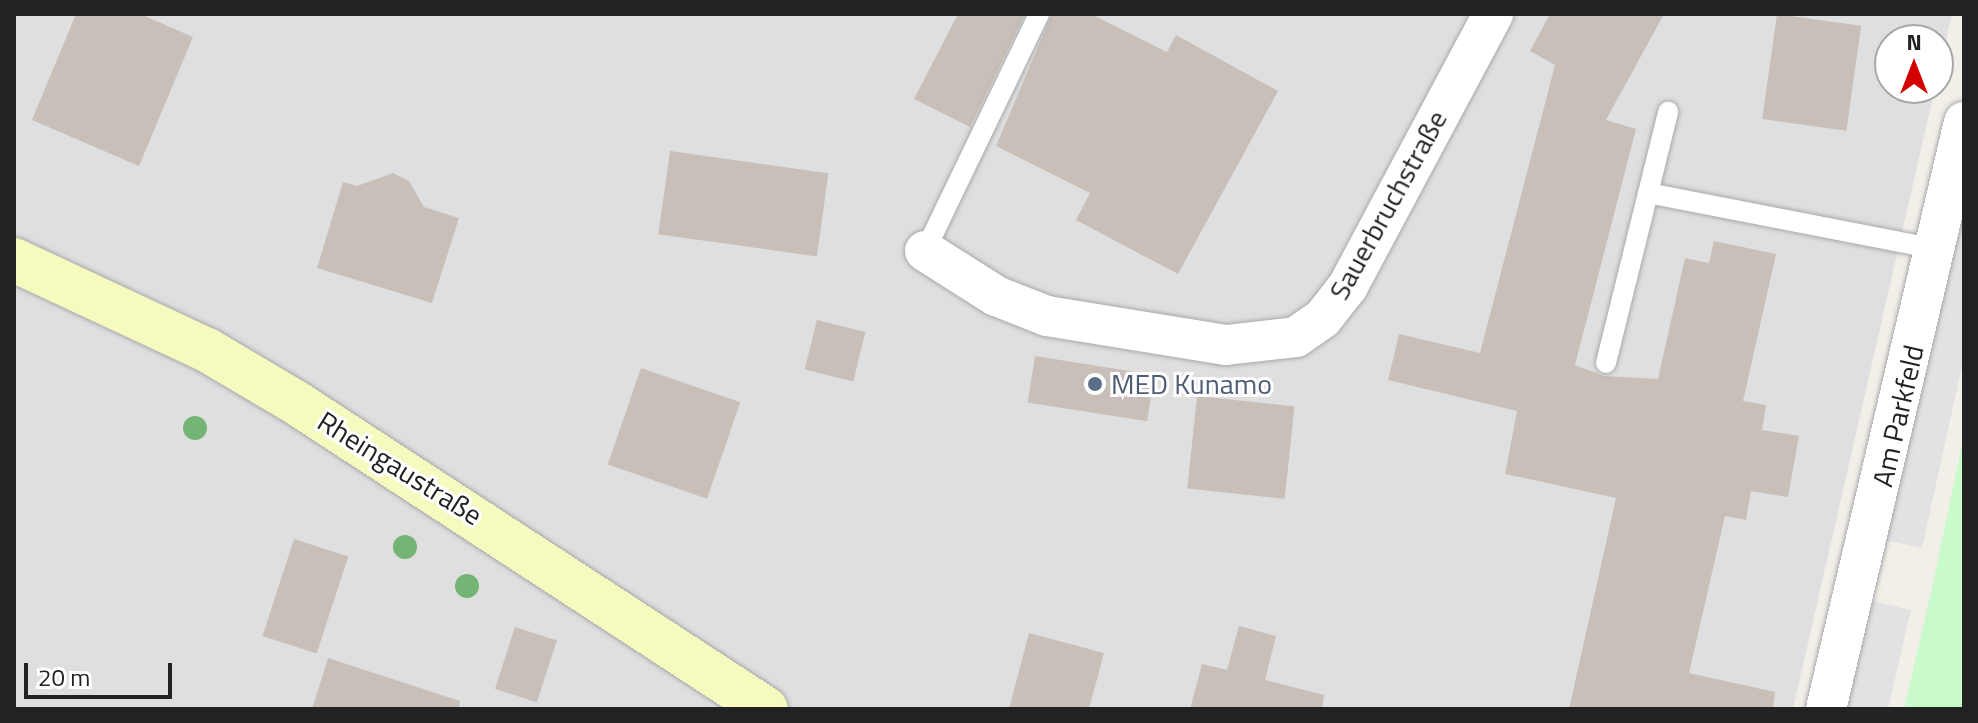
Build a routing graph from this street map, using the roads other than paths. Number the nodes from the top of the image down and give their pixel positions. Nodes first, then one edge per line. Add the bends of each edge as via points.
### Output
1 (1039, 14) edge
2 (1493, 14) edge
3 (1668, 112) dead end
4 (1964, 122) edge
5 (1648, 193) junction
6 (1935, 249) junction
7 (925, 251) joint
8 (14, 260) edge
9 (1606, 363) dead end
10 (766, 709) edge
11 (1826, 709) edge

1 - 7 lane
2 - 7 street, Sauerbruchstraße via 1348,286 1323,318 1296,337 1226,345 1047,316 996,296
3 - 5 lane
4 - 6 street, Am Parkfeld
5 - 6 lane
5 - 9 lane
6 - 11 street, Am Parkfeld
8 - 10 street, Rheingaustraße via 130,311 283,395

